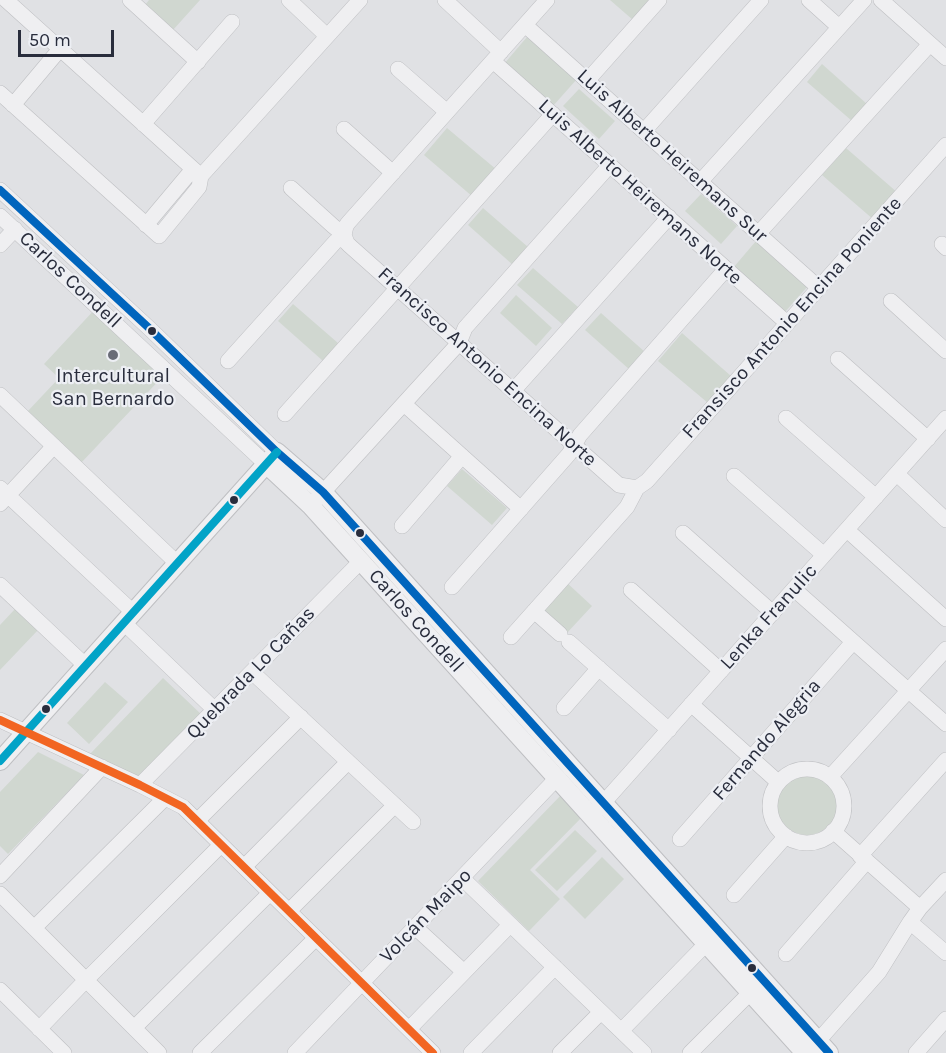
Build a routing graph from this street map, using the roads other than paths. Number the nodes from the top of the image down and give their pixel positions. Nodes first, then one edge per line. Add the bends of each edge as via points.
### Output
1 (6, 0) edge
2 (130, 0) edge
3 (289, 0) edge
4 (360, 0) edge
5 (445, 0) edge
6 (547, 0) edge
7 (659, 0) edge
8 (761, 0) edge
9 (810, 0) edge
10 (864, 0) edge
11 (881, 0) edge
12 (232, 22) dead end
13 (525, 25) junction
14 (839, 27) junction
15 (327, 36) junction
16 (930, 44) junction
17 (60, 49) junction
18 (497, 56) junction
19 (946, 58) edge
20 (198, 62) junction
21 (398, 69) dead end
22 (587, 81) junction
23 (0, 93) edge
24 (13, 105) junction
25 (447, 112) junction
26 (553, 114) junction
27 (143, 124) junction
28 (344, 129) dead end
29 (644, 131) junction
30 (946, 145) edge
31 (610, 165) junction
32 (197, 173) junction
33 (393, 173) junction
34 (700, 182) junction
35 (291, 188) dead end
36 (0, 190) edge
37 (0, 216) edge
38 (669, 218) junction
39 (15, 229) junction
40 (758, 234) junction
41 (344, 235) junction
42 (0, 245) edge
43 (726, 269) junction
44 (398, 288) junction
45 (819, 288) junction
46 (891, 301) dead end
47 (787, 323) junction
48 (459, 342) junction
49 (946, 351) edge
50 (838, 359) dead end
51 (228, 361) dead end
52 (513, 391) junction
53 (0, 395) edge
54 (404, 404) junction
55 (285, 414) dead end
56 (786, 418) dead end
57 (946, 419) edge
58 (928, 439) junction
59 (574, 445) junction
60 (54, 446) junction
61 (462, 456) junction
62 (272, 458) junction
63 (897, 474) junction
64 (734, 476) dead end
65 (637, 488) junction
66 (3, 496) edge
67 (876, 497) junction
68 (317, 499) junction
69 (521, 509) junction
70 (946, 519) edge
71 (402, 526) dead end
72 (847, 530) junction
73 (683, 533) dead end
74 (824, 555) junction
75 (361, 561) junction
76 (177, 563) junction
77 (0, 585) edge
78 (452, 587) dead end
79 (794, 589) junction
80 (631, 590) dead end
81 (534, 611) junction
82 (773, 613) junction
83 (129, 617) junction
84 (946, 619) edge
85 (511, 637) dead end
86 (853, 642) junction
87 (946, 649) edge
88 (86, 666) junction
89 (599, 668) junction
90 (721, 671) junction
91 (252, 672) junction
92 (908, 691) junction
93 (692, 704) junction
94 (564, 708) dead end
95 (215, 710) junction
96 (301, 717) junction
97 (0, 720) edge
98 (946, 724) edge
99 (669, 730) junction
100 (27, 732) junction
101 (752, 758) junction
102 (946, 760) edge
103 (0, 761) edge
104 (348, 762) junction
105 (102, 767) junction
106 (830, 777) junction
107 (557, 778) junction
108 (778, 782) junction
109 (140, 785) junction
110 (165, 798) junction
111 (604, 802) junction
112 (395, 805) junction
113 (591, 816) junction
114 (197, 821) junction
115 (413, 822) dead end
116 (833, 831) junction
117 (786, 836) junction
118 (680, 839) dead end
119 (221, 845) junction
120 (864, 858) junction
121 (244, 867) junction
122 (0, 876) edge
123 (462, 878) junction
124 (946, 880) edge
125 (270, 893) junction
126 (0, 894) edge
127 (734, 895) dead end
128 (920, 908) junction
129 (289, 911) junction
130 (910, 922) junction
131 (510, 925) junction
132 (415, 927) junction
133 (34, 928) junction
134 (315, 938) junction
135 (706, 944) junction
136 (946, 953) edge
137 (786, 954) dead end
138 (555, 967) junction
139 (464, 972) junction
140 (86, 980) junction
141 (362, 983) junction
142 (0, 990) edge
143 (750, 993) junction
144 (601, 1012) junction
145 (946, 1019) edge
146 (134, 1028) junction
147 (39, 1029) junction
148 (409, 1029) junction
149 (621, 1030) junction
150 (817, 1050) edge
151 (431, 1052) edge
152 (64, 1053) edge
153 (159, 1053) edge
154 (200, 1053) edge
155 (295, 1053) edge
156 (471, 1053) edge
157 (560, 1053) edge
158 (644, 1053) edge
159 (690, 1053) edge
160 (916, 1053) edge

1 - 17 street
2 - 20 street
3 - 15 street
4 - 15 street
5 - 18 street, Luis Alberto Heiremans Norte
6 - 13 street
7 - 22 street
8 - 29 street
9 - 14 street
10 - 14 street
11 - 16 street
12 - 20 street
13 - 18 street
13 - 22 street, Luis Alberto Heiremans Sur
14 - 34 street
15 - 32 street
16 - 19 street
16 - 40 street
17 - 24 street
17 - 27 street
18 - 25 street
18 - 26 street, Luis Alberto Heiremans Norte
20 - 27 street
21 - 25 street
22 - 29 street, Luis Alberto Heiremans Sur
23 - 24 street
24 - 32 street via 159,236 199,188
25 - 33 street
26 - 31 street, Luis Alberto Heiremans Norte
26 - 44 street
27 - 32 street
28 - 33 street
29 - 34 street, Luis Alberto Heiremans Sur
30 - 45 street, Fransisco Antonio Encina Poniente
31 - 38 street, Luis Alberto Heiremans Norte
31 - 48 street via 465,328
33 - 41 street via 348,223
34 - 40 street, Luis Alberto Heiremans Sur
35 - 41 street, Francisco Antonio Encina Norte
36 - 62 street, Carlos Condell via 141,321
37 - 39 street, Carlos Condell
38 - 43 street, Luis Alberto Heiremans Norte
38 - 52 street
39 - 42 street
39 - 62 street, Carlos Condell
40 - 45 street, Luis Alberto Heiremans Sur
41 - 44 street, Francisco Antonio Encina Norte via 350,246
41 - 51 street
43 - 47 street, Luis Alberto Heiremans Norte
43 - 59 street
44 - 48 street, Francisco Antonio Encina Norte
44 - 55 street
45 - 47 street, Fransisco Antonio Encina Poniente
46 - 49 street
47 - 65 street, Fransisco Antonio Encina Poniente
48 - 52 street, Francisco Antonio Encina Norte
48 - 54 street
50 - 58 street
52 - 59 street, Francisco Antonio Encina Norte
53 - 60 street
54 - 61 street
54 - 68 street
56 - 67 street
57 - 58 street, Lenka Franulic
58 - 63 street, Lenka Franulic
59 - 65 street, Francisco Antonio Encina Norte via 619,485
59 - 69 street
60 - 66 street
60 - 76 street
61 - 69 street
61 - 71 street
62 - 68 street, Carlos Condell
62 - 76 street
63 - 67 street, Lenka Franulic
63 - 70 street
64 - 74 street
65 - 81 street, Fransisco Antonio Encina Poniente via 627,507
66 - 83 street
67 - 72 street, Lenka Franulic
68 - 75 street, Carlos Condell
68 - 111 street, Carlos Condell
69 - 78 street
72 - 74 street, Lenka Franulic
72 - 84 street
73 - 82 street
74 - 79 street, Lenka Franulic
75 - 91 street, Quebrada Lo Cañas
75 - 107 street, Carlos Condell
76 - 83 street
77 - 88 street
79 - 82 street, Lenka Franulic
79 - 86 street
80 - 90 street
81 - 85 street, Fransisco Antonio Encina Poniente
81 - 89 street
82 - 90 street, Lenka Franulic
83 - 88 street
83 - 95 street
86 - 92 street
86 - 101 street, Fernando Alegria
87 - 92 street
88 - 100 street
89 - 94 street
89 - 99 street
90 - 93 street, Lenka Franulic
91 - 95 street, Quebrada Lo Cañas
91 - 96 street
92 - 98 street
92 - 106 street
93 - 99 street, Lenka Franulic
93 - 101 street
95 - 109 street, Quebrada Lo Cañas
96 - 104 street
96 - 114 street
97 - 100 street
99 - 111 street, Lenka Franulic
100 - 103 street
100 - 105 street
101 - 108 street
101 - 118 street, Fernando Alegria
102 - 120 street
104 - 112 street
104 - 121 street
105 - 109 street
105 - 122 street
106 - 108 street via 816,770 799,770
106 - 116 street via 843,800 842,816
107 - 113 street, Carlos Condell
107 - 123 street, Volcán Maipo
108 - 117 street via 770,806 774,823
109 - 110 street
110 - 114 street via 183,807
110 - 133 street
111 - 113 street, Lenka Franulic
111 - 150 street, Carlos Condell
112 - 115 street
112 - 129 street
113 - 135 street, Carlos Condell
114 - 119 street
116 - 117 street via 814,842
116 - 120 street
117 - 127 street
119 - 121 street
119 - 140 street
120 - 128 street
120 - 137 street
121 - 125 street
123 - 131 street
123 - 132 street, Volcán Maipo
124 - 128 street
125 - 129 street
125 - 146 street
126 - 133 street
128 - 130 street
129 - 134 street
130 - 136 street
130 - 150 street via 879,972
131 - 138 street
131 - 139 street
132 - 139 street
132 - 141 street, Volcán Maipo
133 - 140 street
134 - 141 street
134 - 154 street
135 - 143 street, Carlos Condell
135 - 149 street
138 - 144 street
138 - 156 street
139 - 148 street
140 - 146 street
140 - 147 street
141 - 148 street
141 - 155 street, Volcán Maipo
142 - 147 street
143 - 150 street, Carlos Condell
143 - 159 street
144 - 149 street
144 - 157 street
145 - 160 street
146 - 153 street
147 - 152 street
148 - 151 street
149 - 158 street

